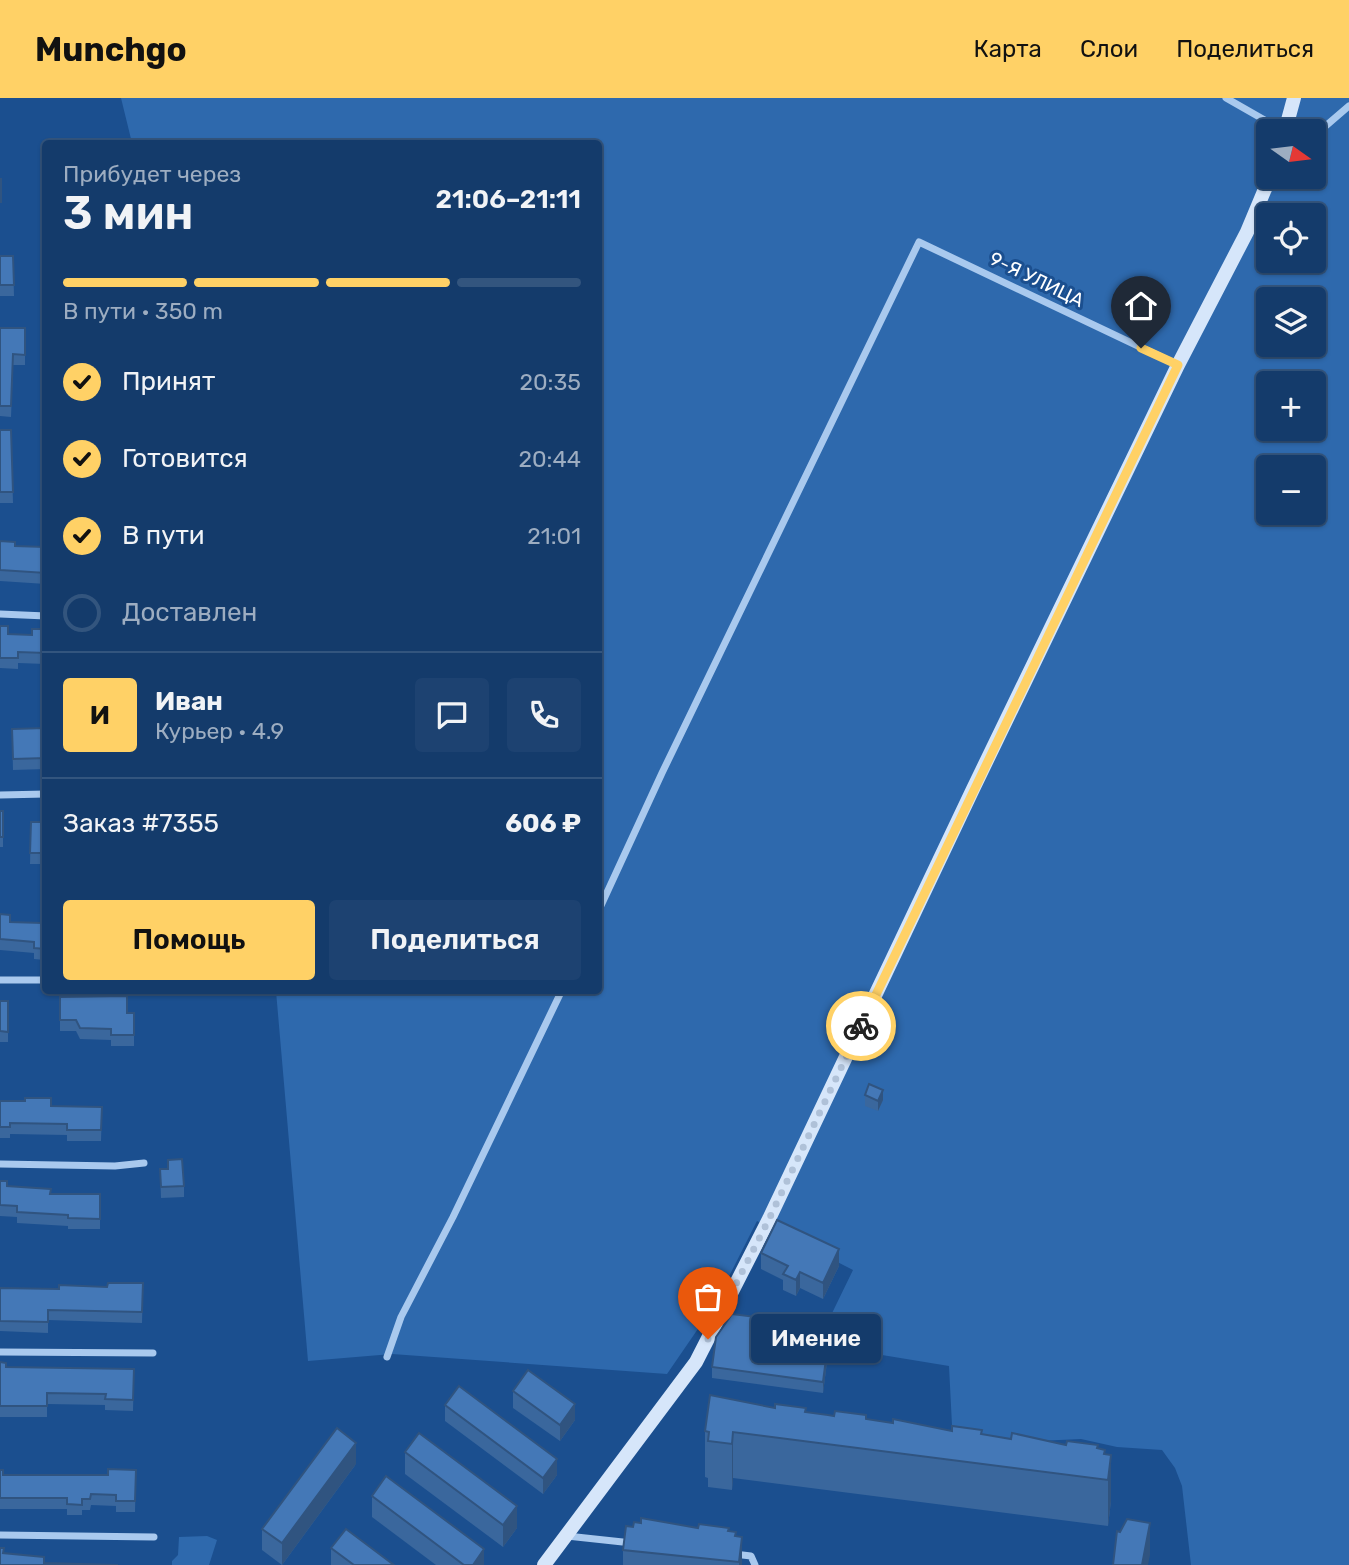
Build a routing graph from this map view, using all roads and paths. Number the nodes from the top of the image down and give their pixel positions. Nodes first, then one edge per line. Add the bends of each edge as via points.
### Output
1 (1226, 98) edge
2 (1294, 98) edge
3 (1349, 106) edge
4 (1264, 119) edge
5 (1288, 119) edge
6 (1326, 125) edge
7 (1265, 189) edge
8 (1178, 365) junction
9 (0, 614) edge
10 (42, 616) edge
11 (42, 794) edge
12 (0, 795) edge
13 (602, 903) edge
14 (0, 980) edge
15 (42, 981) edge
16 (560, 994) edge
17 (144, 1163) dead end
18 (0, 1164) edge
19 (0, 1352) edge
20 (153, 1353) dead end
21 (387, 1356) dead end
22 (0, 1535) edge
23 (566, 1536) junction
24 (154, 1537) dead end
25 (636, 1544) edge
26 (725, 1553) edge
27 (544, 1565) edge
28 (755, 1565) edge

1 - 4 street
2 - 5 street
3 - 6 street
7 - 8 street
8 - 13 street, 9-Я УЛИЦА via 919,242
8 - 23 street via 696,1362
9 - 10 street
11 - 12 street
14 - 15 street
16 - 21 street via 401,1317
17 - 18 street
19 - 20 street
22 - 24 street
23 - 25 street
23 - 27 street
26 - 28 street via 751,1556

